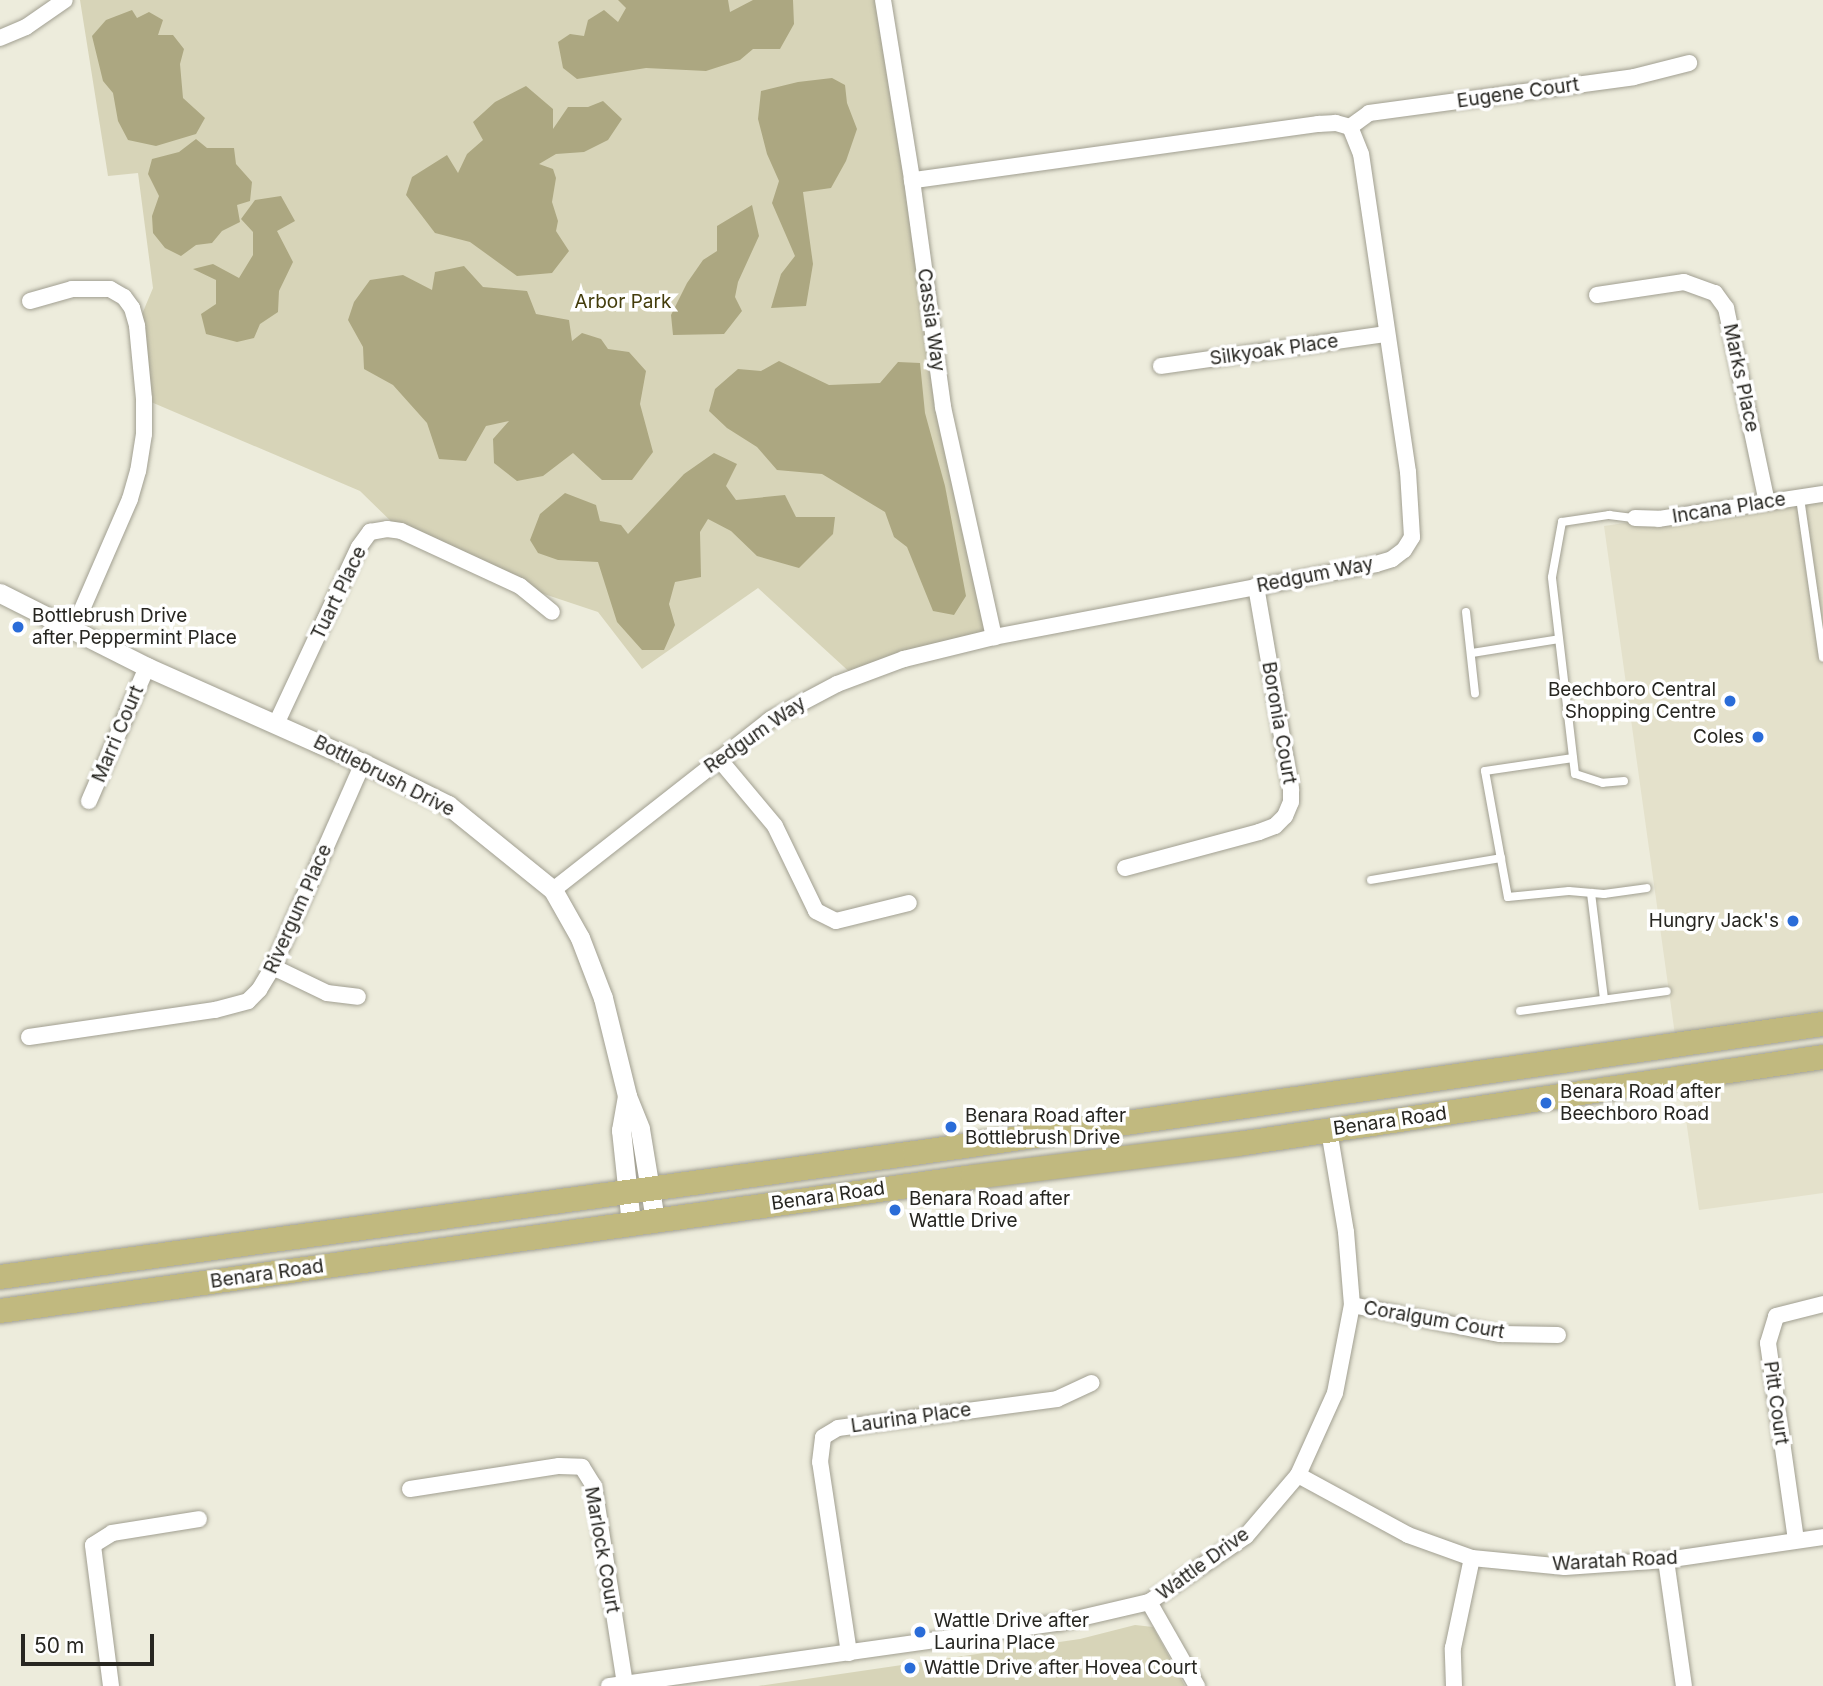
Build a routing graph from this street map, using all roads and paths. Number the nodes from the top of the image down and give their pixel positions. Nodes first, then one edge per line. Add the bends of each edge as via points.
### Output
1 (65, 0) edge
2 (883, 0) edge
3 (0, 38) edge
4 (1689, 63) dead end
5 (1350, 127) junction
6 (912, 180) junction
7 (1597, 295) dead end
8 (30, 301) dead end
9 (1386, 334) junction
10 (1161, 366) dead end
11 (1823, 494) edge
12 (1800, 498) junction
13 (1767, 502) junction
14 (1635, 518) joint
15 (1256, 586) junction
16 (0, 593) edge
17 (552, 612) dead end
18 (1466, 612) dead end
19 (73, 630) junction
20 (994, 637) junction
21 (1559, 639) junction
22 (1472, 653) junction
23 (1823, 657) edge
24 (147, 667) junction
25 (1475, 694) dead end
26 (276, 724) junction
27 (1573, 758) junction
28 (719, 759) junction
29 (363, 763) junction
30 (1624, 781) dead end
31 (89, 801) dead end
32 (1502, 858) junction
33 (1125, 868) dead end
34 (1371, 880) dead end
35 (1647, 888) dead end
36 (553, 890) junction
37 (1591, 893) junction
38 (909, 903) dead end
39 (273, 967) junction
40 (1667, 991) dead end
41 (358, 997) dead end
42 (1604, 999) junction
43 (1520, 1011) dead end
44 (1823, 1011) edge
45 (1823, 1024) edge
46 (1748, 1035) junction
47 (29, 1037) dead end
48 (1823, 1058) edge
49 (1695, 1060) junction
50 (627, 1096) junction
51 (1324, 1096) junction
52 (1329, 1130) junction
53 (968, 1146) junction
54 (972, 1177) junction
55 (651, 1190) junction
56 (626, 1193) junction
57 (643, 1222) junction
58 (219, 1247) junction
59 (0, 1277) edge
60 (224, 1280) junction
61 (1823, 1304) edge
62 (1352, 1305) junction
63 (0, 1311) edge
64 (1558, 1335) dead end
65 (1091, 1382) dead end
66 (1298, 1475) junction
67 (410, 1489) dead end
68 (199, 1519) dead end
69 (1823, 1537) edge
70 (1796, 1540) junction
71 (1472, 1558) junction
72 (1666, 1560) junction
73 (1149, 1602) junction
74 (849, 1653) junction
75 (617, 1684) edge
76 (111, 1686) edge
77 (1197, 1686) edge
78 (1454, 1686) edge
79 (1684, 1686) edge

1 - 3 street via 34,23
2 - 6 street, Cassia Way
4 - 5 street, Eugene Court via 1634,77 1369,113
5 - 6 street via 1318,124
5 - 9 street, Redgum Way via 1362,154
6 - 20 street, Cassia Way via 943,407
7 - 13 street, Marks Place via 1684,282 1715,293 1727,309
8 - 19 street via 72,289 110,289 124,297 137,326 144,398 138,471
9 - 10 street, Silkyoak Place
9 - 15 street, Redgum Way via 1408,472 1412,537 1392,559
11 - 12 street, Incana Place
12 - 13 street, Incana Place
12 - 23 lane
13 - 14 street, Incana Place via 1659,519
14 - 21 lane via 1609,515 1562,522 1552,577
15 - 20 street, Redgum Way
15 - 33 street, Boronia Court via 1291,789 1285,816 1259,832
16 - 19 street, Bottlebrush Drive
17 - 26 street, Tuart Place via 520,586 401,531 370,533 359,547
18 - 22 lane
19 - 24 street, Bottlebrush Drive
20 - 28 street, Redgum Way via 904,659 837,684 771,719
21 - 22 lane
21 - 27 lane
22 - 25 lane
24 - 26 street, Bottlebrush Drive
24 - 31 street, Marri Court
26 - 29 street, Bottlebrush Drive
27 - 30 lane via 1575,774 1604,783
27 - 32 lane via 1485,771
28 - 36 street, Redgum Way
28 - 38 street via 775,826 816,911 836,921
29 - 36 street, Bottlebrush Drive via 448,805
29 - 39 street, Rivergum Place
32 - 34 lane
32 - 37 lane via 1508,897
35 - 37 lane
36 - 50 street, Bottlebrush Drive via 580,938 604,998
37 - 42 lane
39 - 41 street via 327,993
39 - 47 street, Rivergum Place via 259,990 234,1006
40 - 42 lane
42 - 43 lane
44 - 46 main road via 1796,1014
45 - 46 main road, Benara Road
46 - 49 main road, Benara Road via 1719,1040
48 - 49 main road, Benara Road via 1723,1072
49 - 51 main road, Benara Road via 1667,1048
49 - 52 main road, Benara Road via 1671,1079
50 - 55 street, Bottlebrush Drive via 640,1129
50 - 56 street, Bottlebrush Drive via 621,1130
51 - 52 main road
51 - 53 main road, Benara Road
52 - 54 main road, Benara Road
52 - 62 street, Wattle Drive
53 - 54 main road
53 - 55 main road, Benara Road
54 - 57 main road, Benara Road
55 - 56 main road, Benara Road
55 - 57 street, Bottlebrush Drive
56 - 57 street, Bottlebrush Drive
56 - 58 main road, Benara Road
57 - 60 main road, Benara Road
58 - 59 main road, Benara Road
58 - 60 main road
60 - 63 main road, Benara Road
61 - 70 street, Pitt Court via 1776,1316 1768,1343
62 - 64 street, Coralgum Court via 1500,1334
62 - 66 street, Wattle Drive via 1335,1393
65 - 74 street, Laurina Place via 1057,1399 838,1428 823,1437 820,1462
66 - 71 street, Waratah Road via 1408,1535
66 - 73 street, Wattle Drive via 1246,1536
67 - 75 street, Marlock Court via 559,1466 582,1467 594,1486
68 - 76 street via 112,1532 93,1545
69 - 70 street, Waratah Road
70 - 72 street, Waratah Road
71 - 72 street, Waratah Road via 1565,1567
71 - 78 street via 1453,1648
72 - 79 street
73 - 74 street, Wattle Drive via 1059,1623
73 - 77 street
74 - 75 street, Wattle Drive

